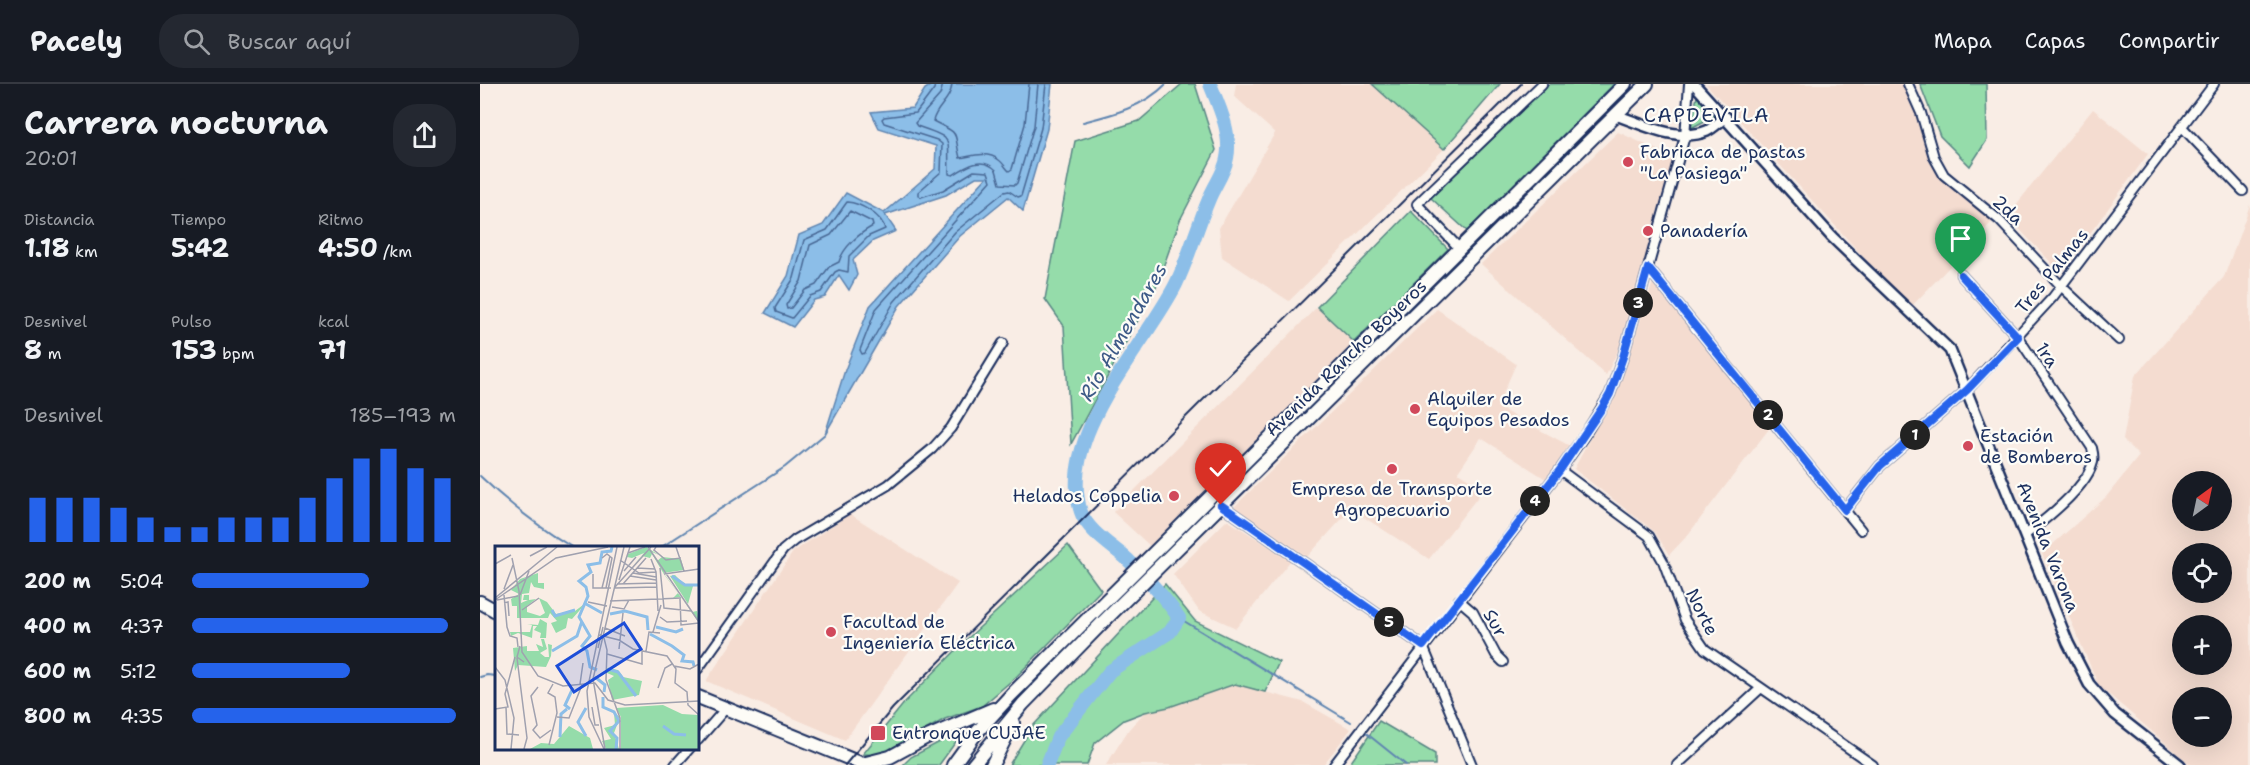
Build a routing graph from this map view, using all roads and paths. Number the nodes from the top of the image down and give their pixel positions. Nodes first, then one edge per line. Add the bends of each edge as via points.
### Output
1 (1542, 84) edge
2 (1625, 84) edge
3 (1647, 84) edge
4 (1689, 84) edge
5 (1694, 84) edge
6 (1908, 84) edge
7 (2214, 84) edge
8 (1616, 115) junction
9 (1726, 117) junction
10 (2183, 128) junction
11 (1685, 136) junction
12 (2243, 191) dead end
13 (1460, 249) junction
14 (1648, 268) junction
15 (1961, 275) dead end
16 (2061, 286) junction
17 (2018, 337) junction
18 (2119, 340) dead end
19 (1003, 343) dead end
20 (1967, 390) junction
21 (1560, 470) junction
22 (1221, 505) junction
23 (1845, 510) junction
24 (1861, 530) dead end
25 (2025, 535) junction
26 (1176, 542) junction
27 (1459, 600) junction
28 (480, 602) edge
29 (495, 610) edge
30 (1101, 616) junction
31 (1423, 646) junction
32 (1503, 662) dead end
33 (699, 668) edge
34 (1761, 688) junction
35 (1011, 695) junction
36 (699, 697) edge
37 (1023, 705) junction
38 (726, 708) junction
39 (699, 739) edge
40 (688, 750) edge
41 (897, 753) junction
42 (864, 764) edge
43 (675, 765) edge
44 (888, 765) edge
45 (953, 765) edge
46 (973, 765) edge
47 (992, 765) edge
48 (1334, 765) edge
49 (1472, 765) edge
50 (1677, 765) edge
51 (1873, 765) edge
52 (2180, 765) edge

1 - 13 street via 1417,204
2 - 13 highway, Avenida Rancho Boyeros
3 - 8 highway, Avenida Rancho Boyeros
4 - 11 street
5 - 9 street, Avenida Varona
6 - 16 street, 2da via 1944,175 1999,220
7 - 10 street, Tres Palmas
8 - 11 street
8 - 22 highway, Avenida Rancho Boyeros
9 - 11 street via 1707,131
9 - 20 street, Avenida Varona via 1832,237 1950,350
10 - 12 street
10 - 16 street, Tres Palmas
11 - 14 street
13 - 26 highway, Avenida Rancho Boyeros
14 - 21 street via 1610,394
14 - 23 street
15 - 17 street, 1ra
16 - 17 street, Tres Palmas
16 - 18 street, 2da
17 - 20 street, Tres Palmas
17 - 25 street, 1ra via 2092,448 2094,460 2073,492
19 - 33 street via 951,428 932,449 888,485 783,550
20 - 23 street, Tres Palmas via 1880,466
20 - 25 street, Avenida Varona
21 - 27 street
21 - 34 street, Norte via 1649,536 1663,561 1685,620 1705,649
22 - 26 highway, Avenida Rancho Boyeros
22 - 31 street
23 - 24 street
25 - 52 street, Avenida Varona via 2068,643 2089,684 2115,714
26 - 30 highway, Avenida Rancho Boyeros
27 - 31 street
27 - 32 street, Sur via 1473,612
28 - 29 highway
30 - 35 highway, Avenida Rancho Boyeros
30 - 37 highway, Avenida Rancho Boyeros
31 - 48 street
31 - 49 street
34 - 50 street
34 - 51 street, Norte
35 - 41 highway via 994,709
35 - 45 highway, Avenida Rancho Boyeros
36 - 38 highway
37 - 46 highway, Avenida Rancho Boyeros
37 - 47 highway
38 - 39 street
38 - 42 highway
40 - 43 street
41 - 42 highway
41 - 44 highway

